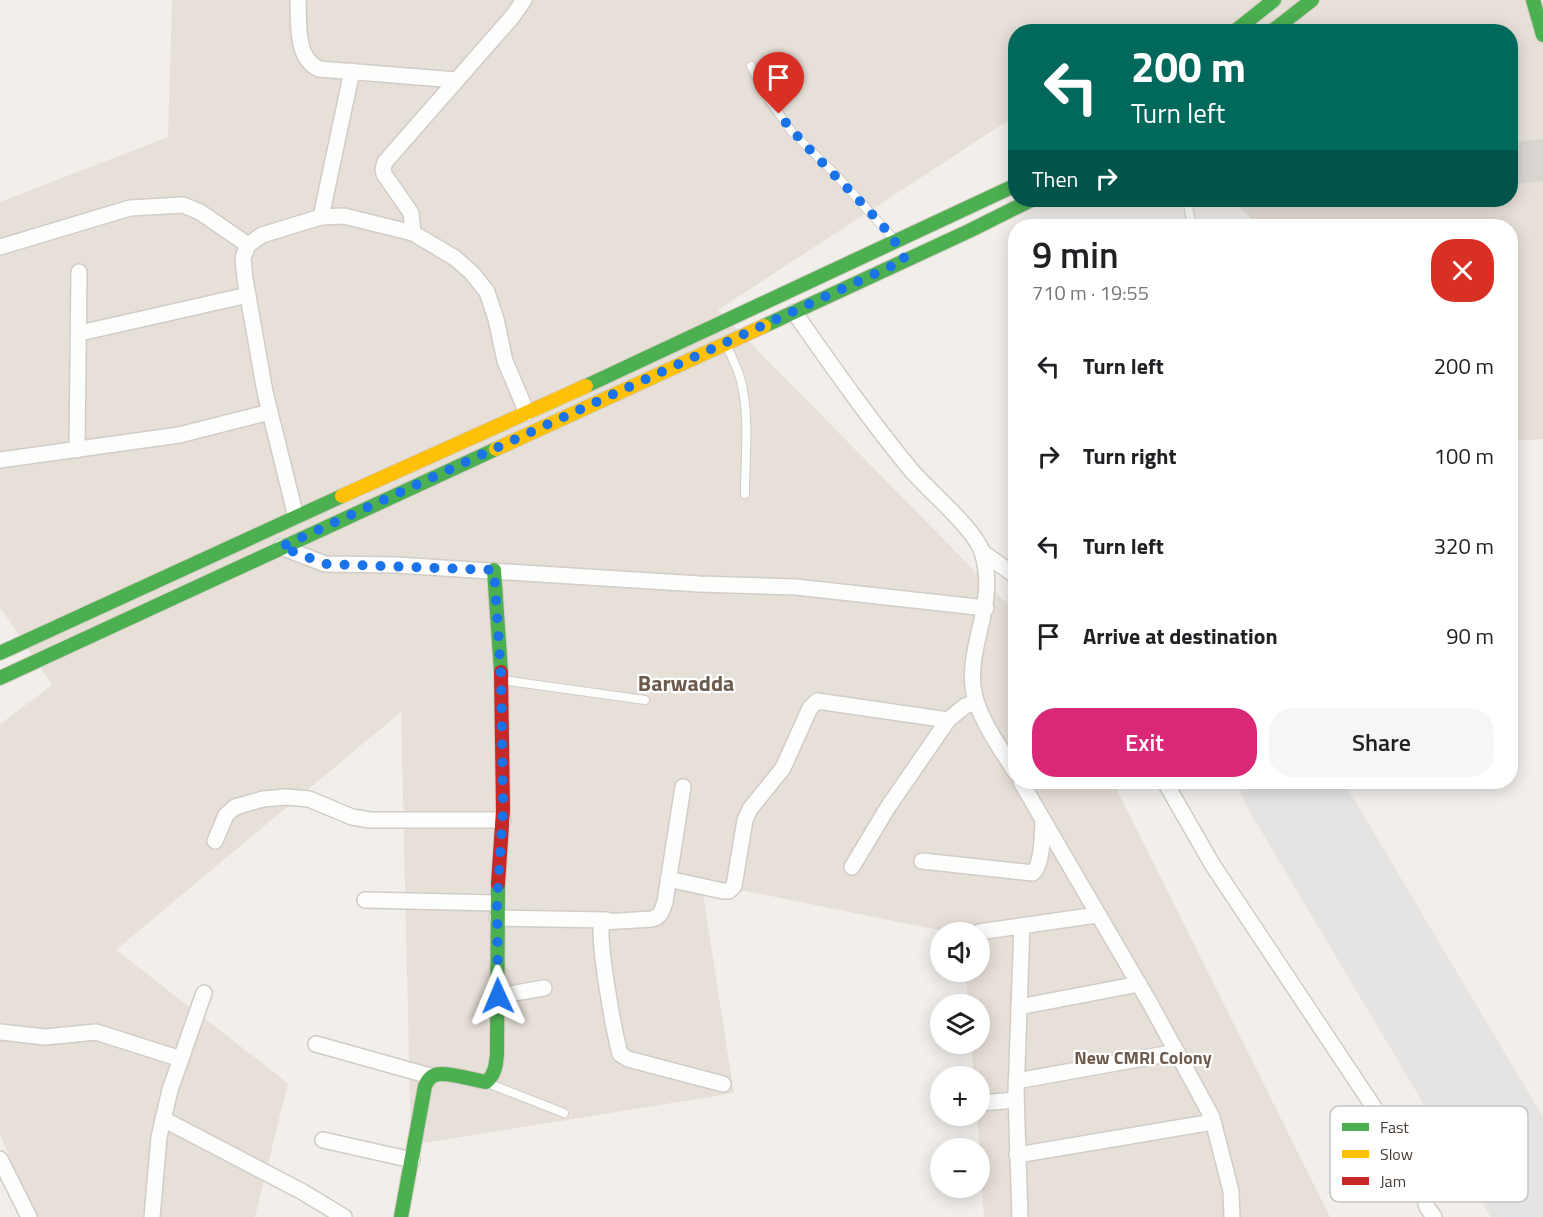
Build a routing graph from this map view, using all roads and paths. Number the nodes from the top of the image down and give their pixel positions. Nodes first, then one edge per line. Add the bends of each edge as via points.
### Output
1 (298, 0) edge
2 (524, 0) edge
3 (1274, 0) edge
4 (1312, 0) edge
5 (1533, 0) edge
6 (1244, 24) edge
7 (1281, 24) edge
8 (1543, 35) edge
9 (751, 66) dead end
10 (352, 71) junction
11 (456, 80) junction
12 (1008, 189) edge
13 (1017, 207) edge
14 (321, 217) junction
15 (412, 233) junction
16 (897, 242) junction
17 (248, 245) junction
18 (0, 247) edge
19 (905, 260) junction
20 (79, 272) dead end
21 (248, 295) junction
22 (794, 312) junction
23 (80, 333) junction
24 (726, 344) junction
25 (270, 412) junction
26 (528, 413) junction
27 (77, 450) junction
28 (0, 460) edge
29 (745, 494) dead end
30 (296, 517) junction
31 (281, 547) junction
32 (982, 552) junction
33 (494, 570) junction
34 (1008, 570) edge
35 (986, 608) junction
36 (0, 653) edge
37 (0, 678) edge
38 (501, 680) junction
39 (645, 700) dead end
40 (976, 702) junction
41 (948, 720) junction
42 (1008, 759) edge
43 (683, 787) dead end
44 (1025, 789) edge
45 (1169, 789) edge
46 (503, 820) junction
47 (1043, 822) junction
48 (215, 841) dead end
49 (922, 861) dead end
50 (852, 867) dead end
51 (668, 879) junction
52 (365, 900) dead end
53 (497, 911) junction
54 (1097, 915) junction
55 (607, 920) junction
56 (1022, 926) junction
57 (990, 930) edge
58 (1139, 984) junction
59 (544, 988) dead end
60 (204, 993) dead end
61 (498, 996) junction
62 (1019, 1007) junction
63 (0, 1032) edge
64 (316, 1044) dead end
65 (1177, 1052) junction
66 (181, 1059) junction
67 (430, 1076) junction
68 (1016, 1081) junction
69 (486, 1082) junction
70 (723, 1084) dead end
71 (1016, 1100) junction
72 (990, 1102) edge
73 (1373, 1106) edge
74 (564, 1113) dead end
75 (164, 1119) junction
76 (1214, 1122) junction
77 (323, 1140) dead end
78 (1017, 1155) junction
79 (0, 1159) edge
80 (412, 1160) junction
81 (1426, 1202) edge
82 (28, 1217) edge
83 (153, 1217) edge
84 (345, 1217) edge
85 (400, 1217) edge
86 (1020, 1217) edge
87 (1233, 1217) edge
88 (1434, 1217) edge

1 - 10 street via 299,32 309,64 319,69
2 - 11 street
3 - 6 main road
4 - 7 main road
5 - 8 main road
9 - 16 lane via 766,97 792,132
10 - 11 street
10 - 14 street
11 - 15 street via 385,162 384,174 411,213
12 - 16 main road
13 - 19 main road
14 - 15 street via 344,216
14 - 17 street via 262,235
15 - 26 street via 455,258 487,292 505,361
16 - 19 lane
16 - 26 main road
17 - 18 street via 183,205 121,210
17 - 21 street via 243,258
19 - 22 main road
20 - 23 street
21 - 23 street
21 - 25 street
22 - 24 main road
22 - 32 street via 884,437 979,543
23 - 27 street
24 - 29 lane via 744,394
24 - 31 main road
25 - 27 street via 179,435
25 - 30 street
26 - 30 main road
27 - 28 street
30 - 36 main road
31 - 33 street via 325,564
31 - 37 main road
32 - 34 street
32 - 35 street
33 - 35 street via 796,587
33 - 38 main road
35 - 40 street via 974,661
38 - 39 lane
38 - 46 main road
40 - 41 street
40 - 42 street
41 - 50 street
41 - 51 street via 817,701 810,708 783,768 745,820 734,886 723,891
43 - 51 street
44 - 47 street
45 - 73 street via 1212,864
46 - 48 street via 370,820 352,817 309,799 263,798 235,807 226,815
46 - 53 main road
47 - 49 street via 1039,862 1033,873
47 - 54 street
51 - 55 street via 658,917
52 - 53 street
53 - 55 street
53 - 61 main road
54 - 56 street
54 - 58 street
55 - 70 street via 600,929 620,1054
56 - 57 street
56 - 62 street
58 - 62 street
58 - 65 street
59 - 61 street
60 - 66 street
61 - 69 main road via 496,1063 491,1079
62 - 68 street
63 - 66 street via 45,1037 96,1032
64 - 67 street
65 - 68 street
65 - 76 street
66 - 75 street
67 - 69 main road via 441,1074
67 - 80 main road
68 - 71 street
69 - 74 lane
71 - 72 street
71 - 78 street
75 - 83 street
75 - 84 street
76 - 78 street
76 - 87 street via 1231,1191
77 - 80 street
78 - 86 street
79 - 82 street
80 - 85 main road
81 - 88 street

